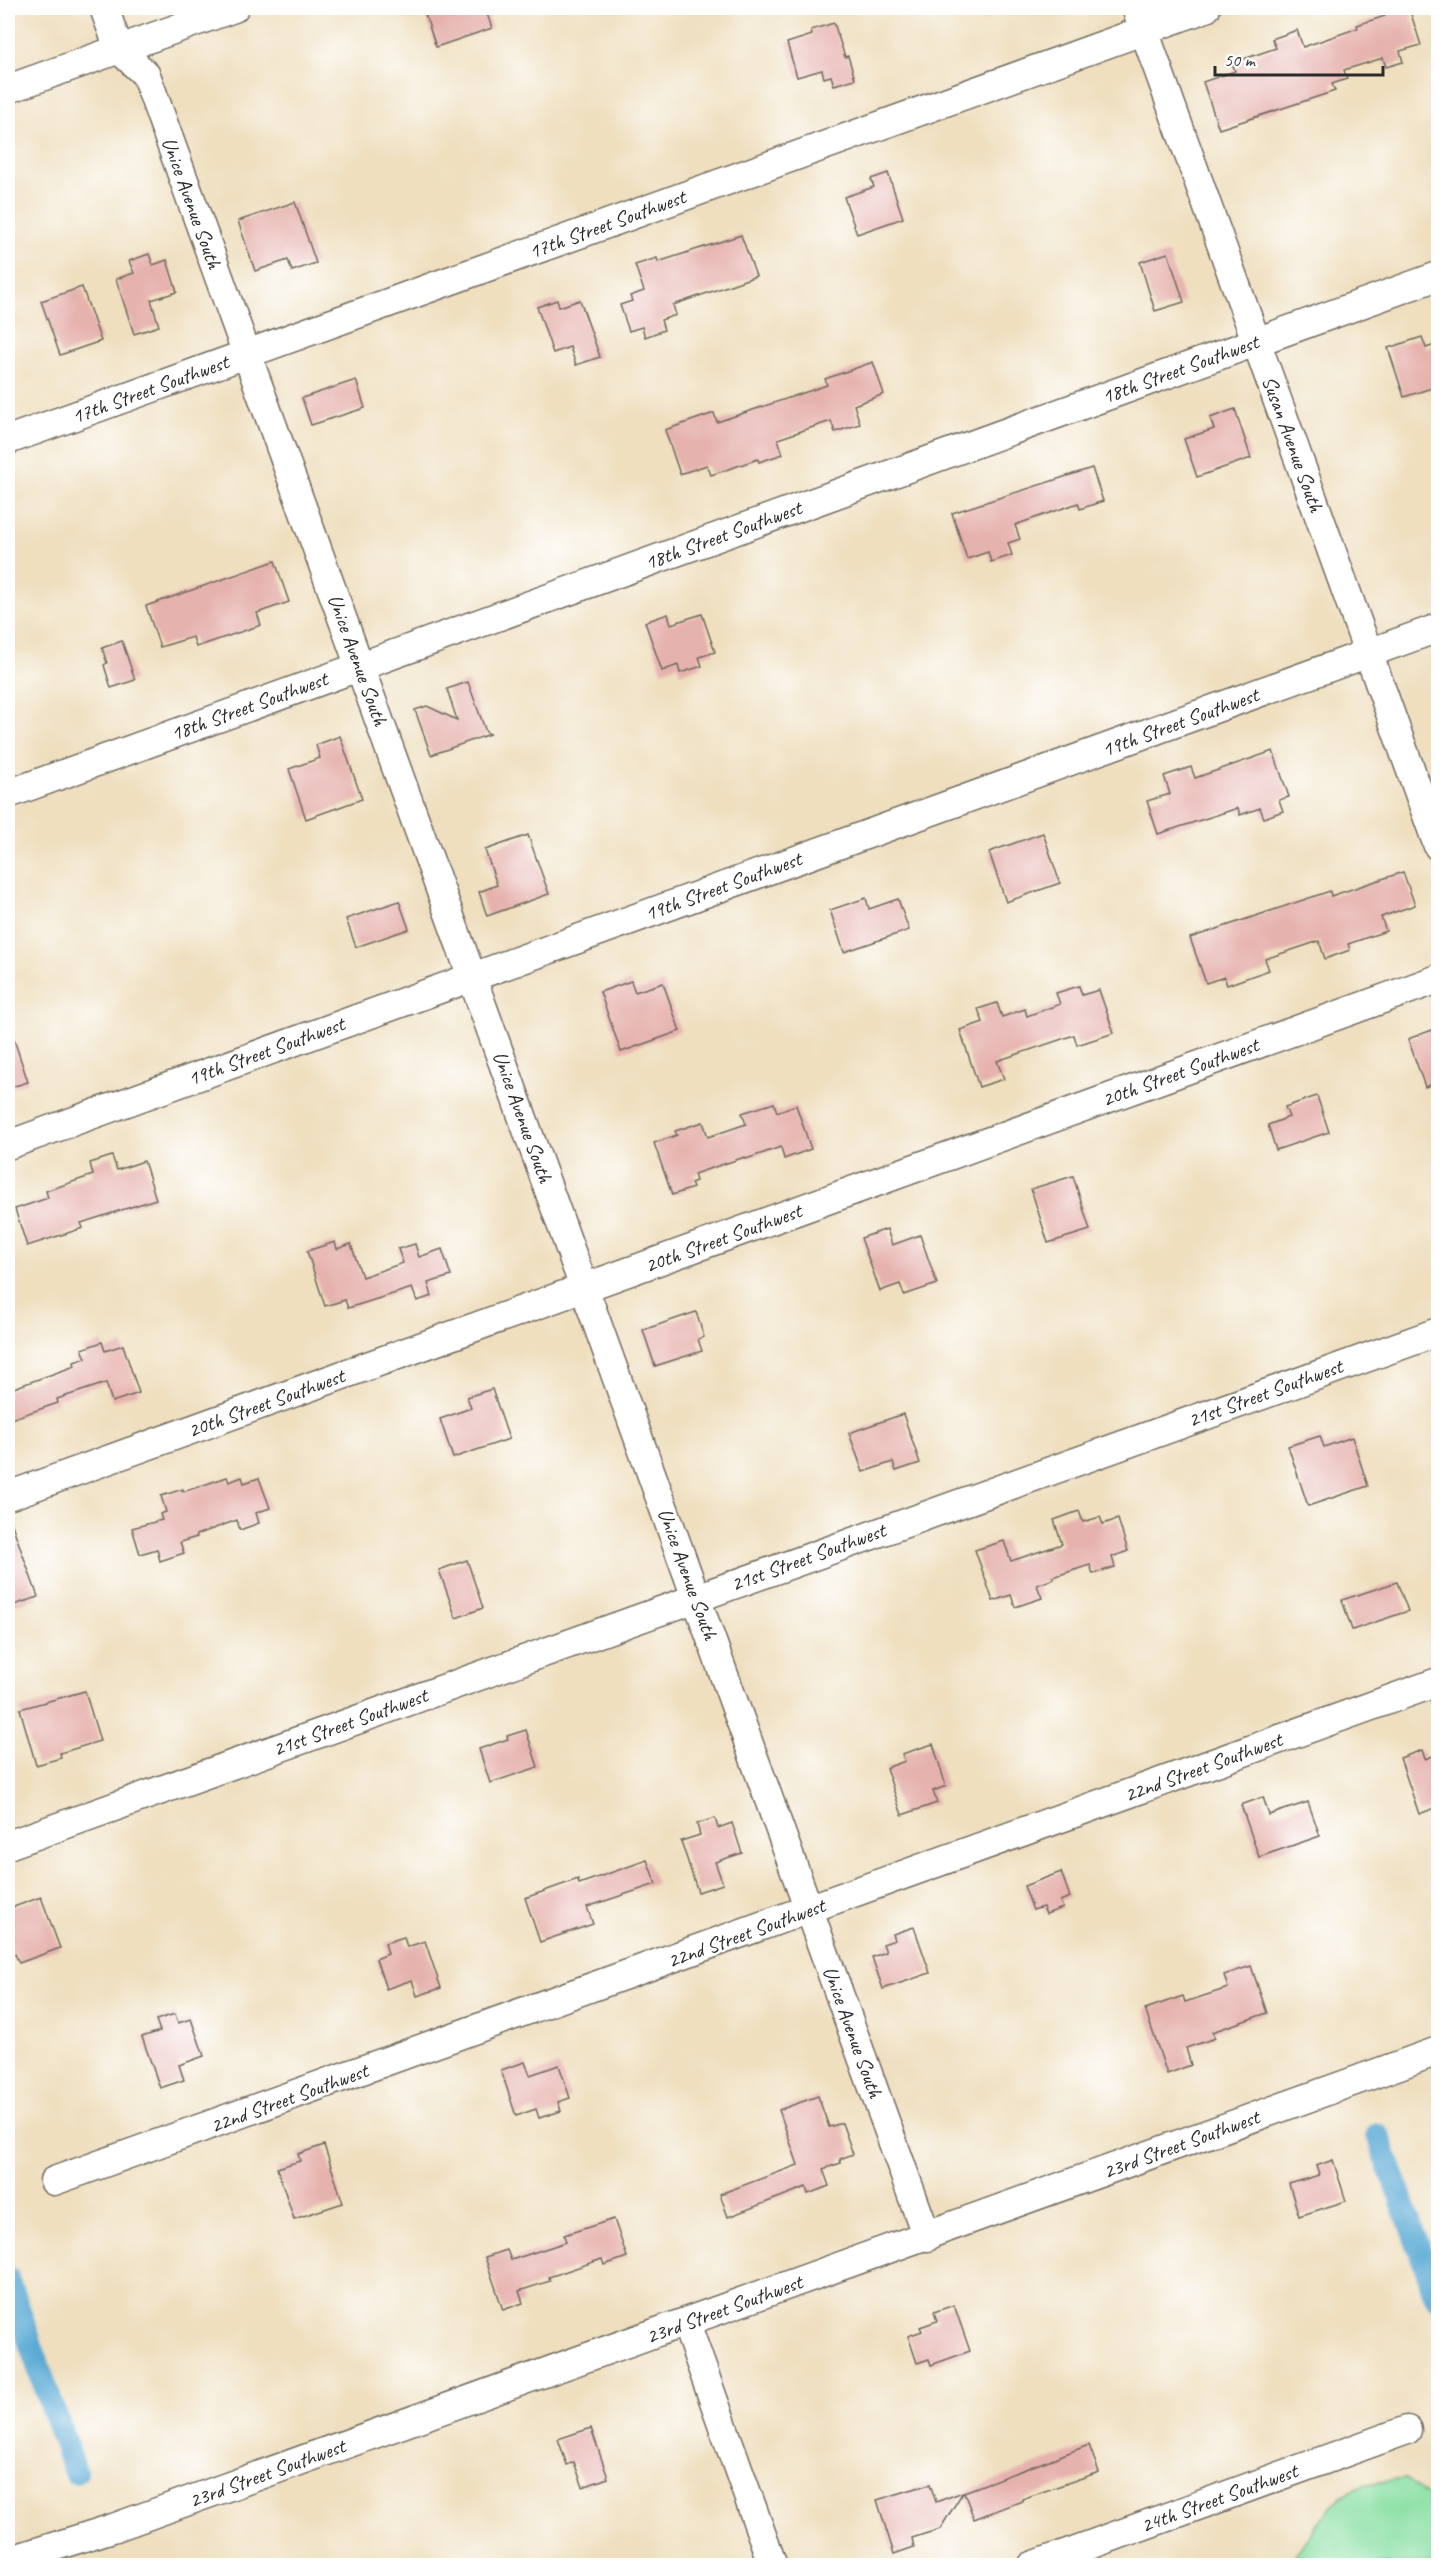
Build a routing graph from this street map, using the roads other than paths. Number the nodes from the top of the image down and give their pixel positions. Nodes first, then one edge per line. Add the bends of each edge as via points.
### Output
1 (104, 8) edge
2 (234, 8) edge
3 (1206, 8) edge
4 (1140, 19) edge
5 (119, 49) junction
6 (8, 89) edge
7 (1438, 276) edge
8 (1257, 342) junction
9 (248, 354) junction
10 (8, 440) edge
11 (1438, 628) edge
12 (1369, 654) junction
13 (360, 666) junction
14 (8, 794) edge
15 (1438, 846) edge
16 (472, 977) junction
17 (1438, 980) edge
18 (8, 1145) edge
19 (584, 1289) junction
20 (1438, 1332) edge
21 (8, 1496) edge
22 (697, 1597) junction
23 (1438, 1682) edge
24 (8, 1845) edge
25 (809, 1910) junction
26 (1438, 2051) edge
27 (54, 2181) dead end
28 (927, 2237) junction
29 (686, 2323) junction
30 (1407, 2430) dead end
31 (8, 2561) edge
32 (773, 2565) edge
33 (1032, 2565) edge

1 - 5 street, Unice Avenue South
2 - 5 street
3 - 4 street, 17th Street Southwest
4 - 8 street, Susan Avenue South
4 - 9 street, 17th Street Southwest
5 - 6 street
5 - 9 street, Unice Avenue South via 146,75
7 - 8 street, 18th Street Southwest
8 - 12 street, Susan Avenue South
8 - 13 street, 18th Street Southwest
9 - 10 street, 17th Street Southwest
9 - 13 street, Unice Avenue South
11 - 12 street, 19th Street Southwest
12 - 15 street, Susan Avenue South
12 - 16 street, 19th Street Southwest
13 - 14 street, 18th Street Southwest
13 - 16 street, Unice Avenue South
16 - 18 street, 19th Street Southwest
16 - 19 street, Unice Avenue South
17 - 19 street, 20th Street Southwest
19 - 21 street, 20th Street Southwest
19 - 22 street, Unice Avenue South
20 - 22 street, 21st Street Southwest
22 - 24 street, 21st Street Southwest
22 - 25 street, Unice Avenue South
23 - 25 street, 22nd Street Southwest
25 - 27 street, 22nd Street Southwest
25 - 28 street, Unice Avenue South
26 - 28 street, 23rd Street Southwest
28 - 29 street, 23rd Street Southwest
29 - 31 street, 23rd Street Southwest via 114,2528
29 - 32 street
30 - 33 street, 24th Street Southwest

